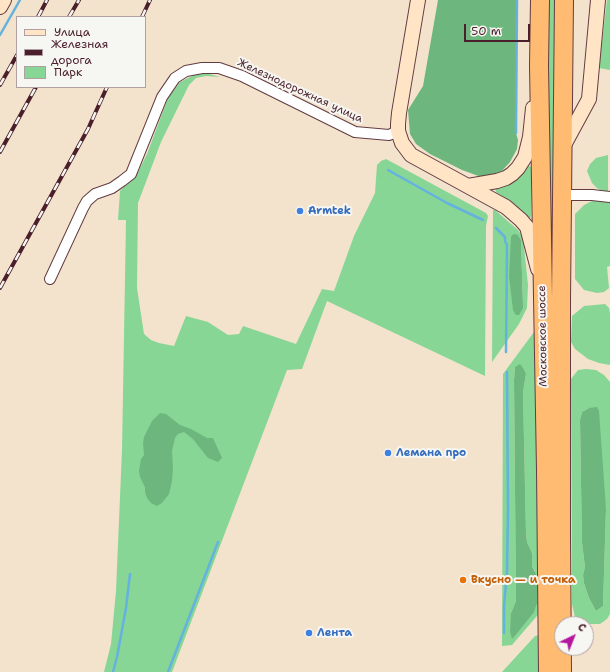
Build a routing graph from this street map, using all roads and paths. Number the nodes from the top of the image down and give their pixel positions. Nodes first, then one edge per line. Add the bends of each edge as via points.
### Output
1 (4, 0) edge
2 (418, 0) edge
3 (540, 0) edge
4 (564, 0) edge
5 (598, 0) edge
6 (0, 7) edge
7 (539, 66) junction
8 (398, 131) junction
9 (563, 148) junction
10 (468, 186) junction
11 (562, 195) junction
12 (610, 197) edge
13 (542, 276) junction
14 (50, 279) dead end
15 (548, 672) edge
16 (562, 672) edge

1 - 6 street
2 - 8 street via 400,102
3 - 7 highway, Московское шоссе
4 - 9 highway, Московское шоссе
5 - 9 street via 589,99
7 - 10 street via 533,89 530,137 518,168 497,182
7 - 13 highway, Московское шоссе
8 - 10 street via 402,143 411,155
8 - 14 street, Железнодорожная улица via 389,135 355,132 242,76 219,68 186,71 175,78 162,97 131,174 87,201
9 - 11 highway, Московское шоссе
10 - 13 street via 506,207 527,227 537,268
11 - 12 street
11 - 16 highway, Московское шоссе
13 - 15 highway, Московское шоссе

